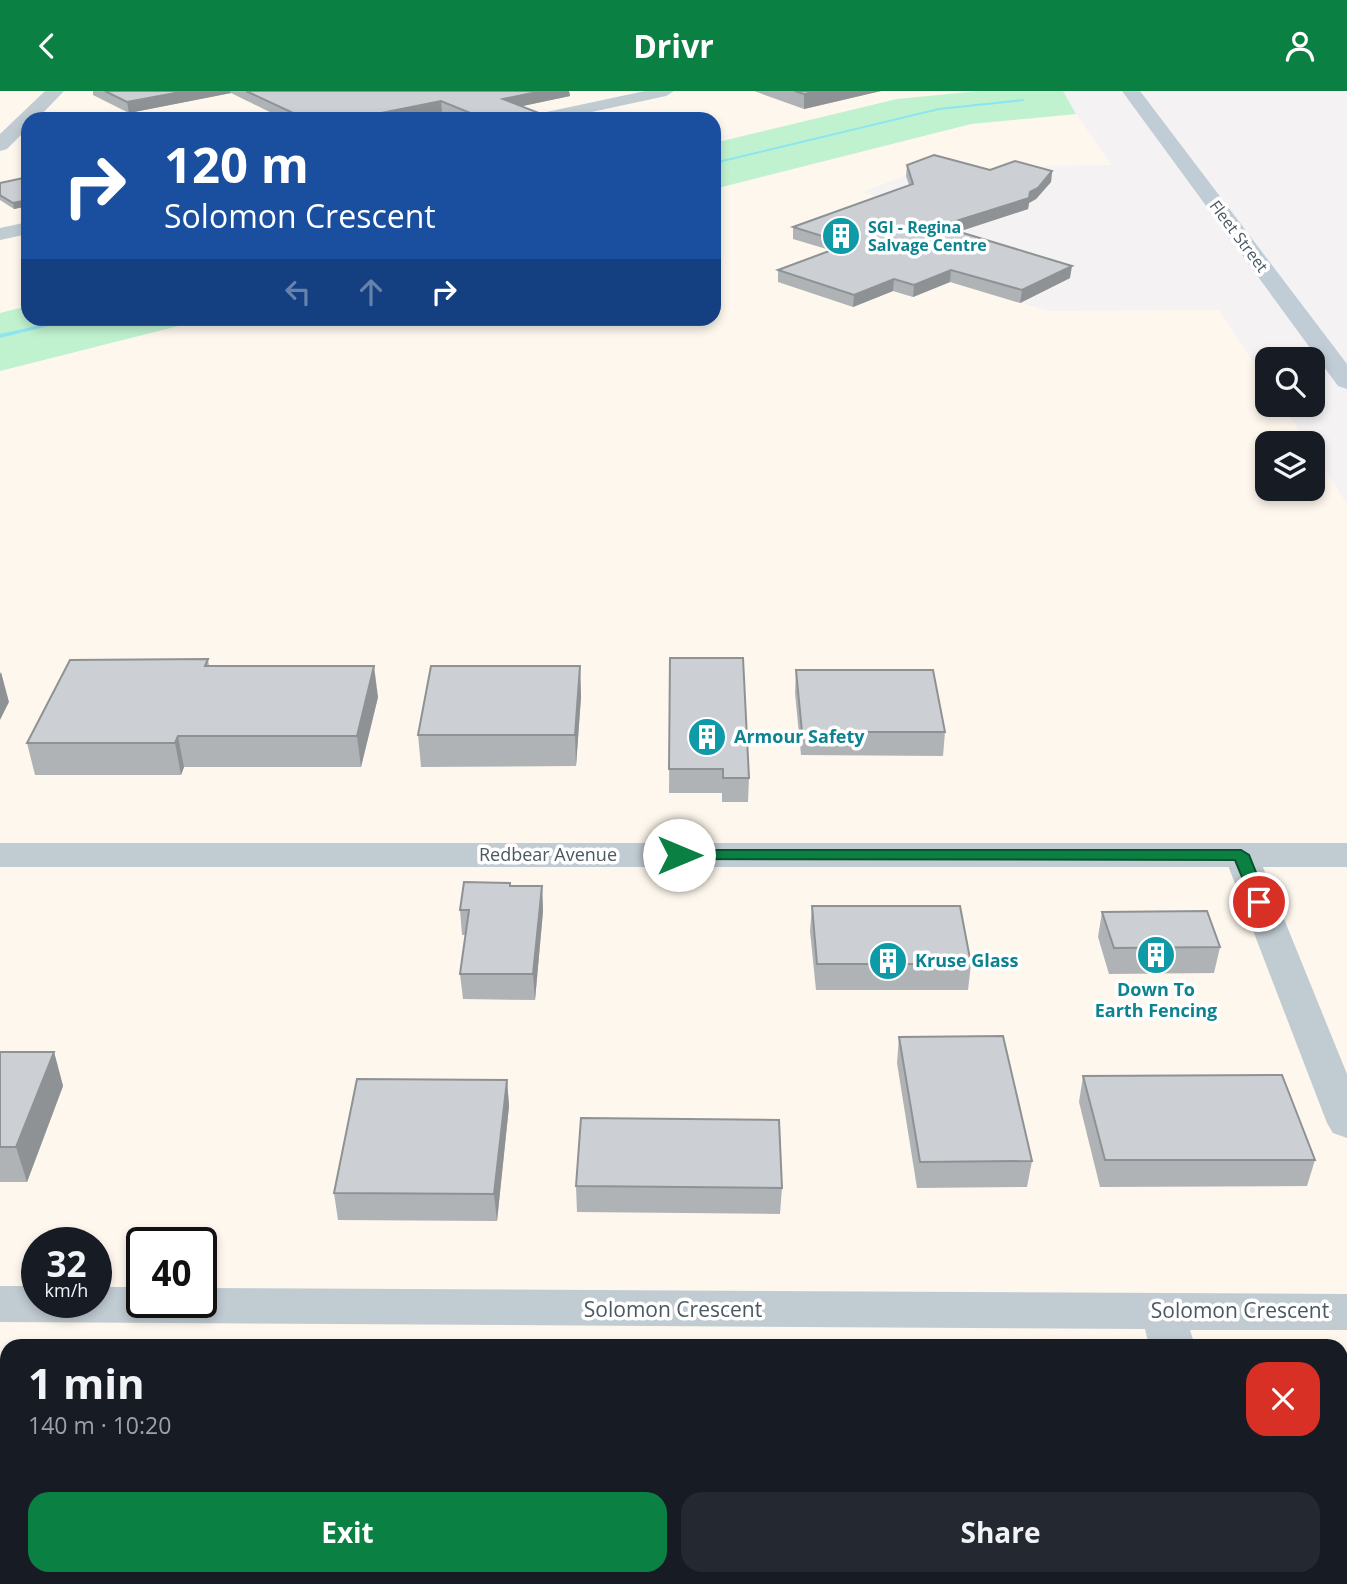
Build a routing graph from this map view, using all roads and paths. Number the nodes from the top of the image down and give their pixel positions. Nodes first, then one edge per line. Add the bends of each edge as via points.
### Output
1 (55, 91) edge
2 (666, 91) edge
3 (1131, 91) edge
4 (34, 112) edge
5 (569, 112) edge
6 (21, 124) edge
7 (0, 145) edge
8 (21, 230) edge
9 (0, 234) edge
10 (1347, 381) edge
11 (0, 855) edge
12 (1241, 855) junction
13 (1347, 855) edge
14 (1347, 1123) edge
15 (0, 1304) edge
16 (1347, 1312) edge
17 (1167, 1328) edge

1 - 4 street
2 - 5 street
3 - 10 main road, Fleet Street
6 - 7 street
8 - 9 street
11 - 12 street, Redbear Avenue
12 - 13 street, Redbear Avenue
12 - 14 street
15 - 17 street, Solomon Crescent via 498,1309
16 - 17 street, Solomon Crescent

